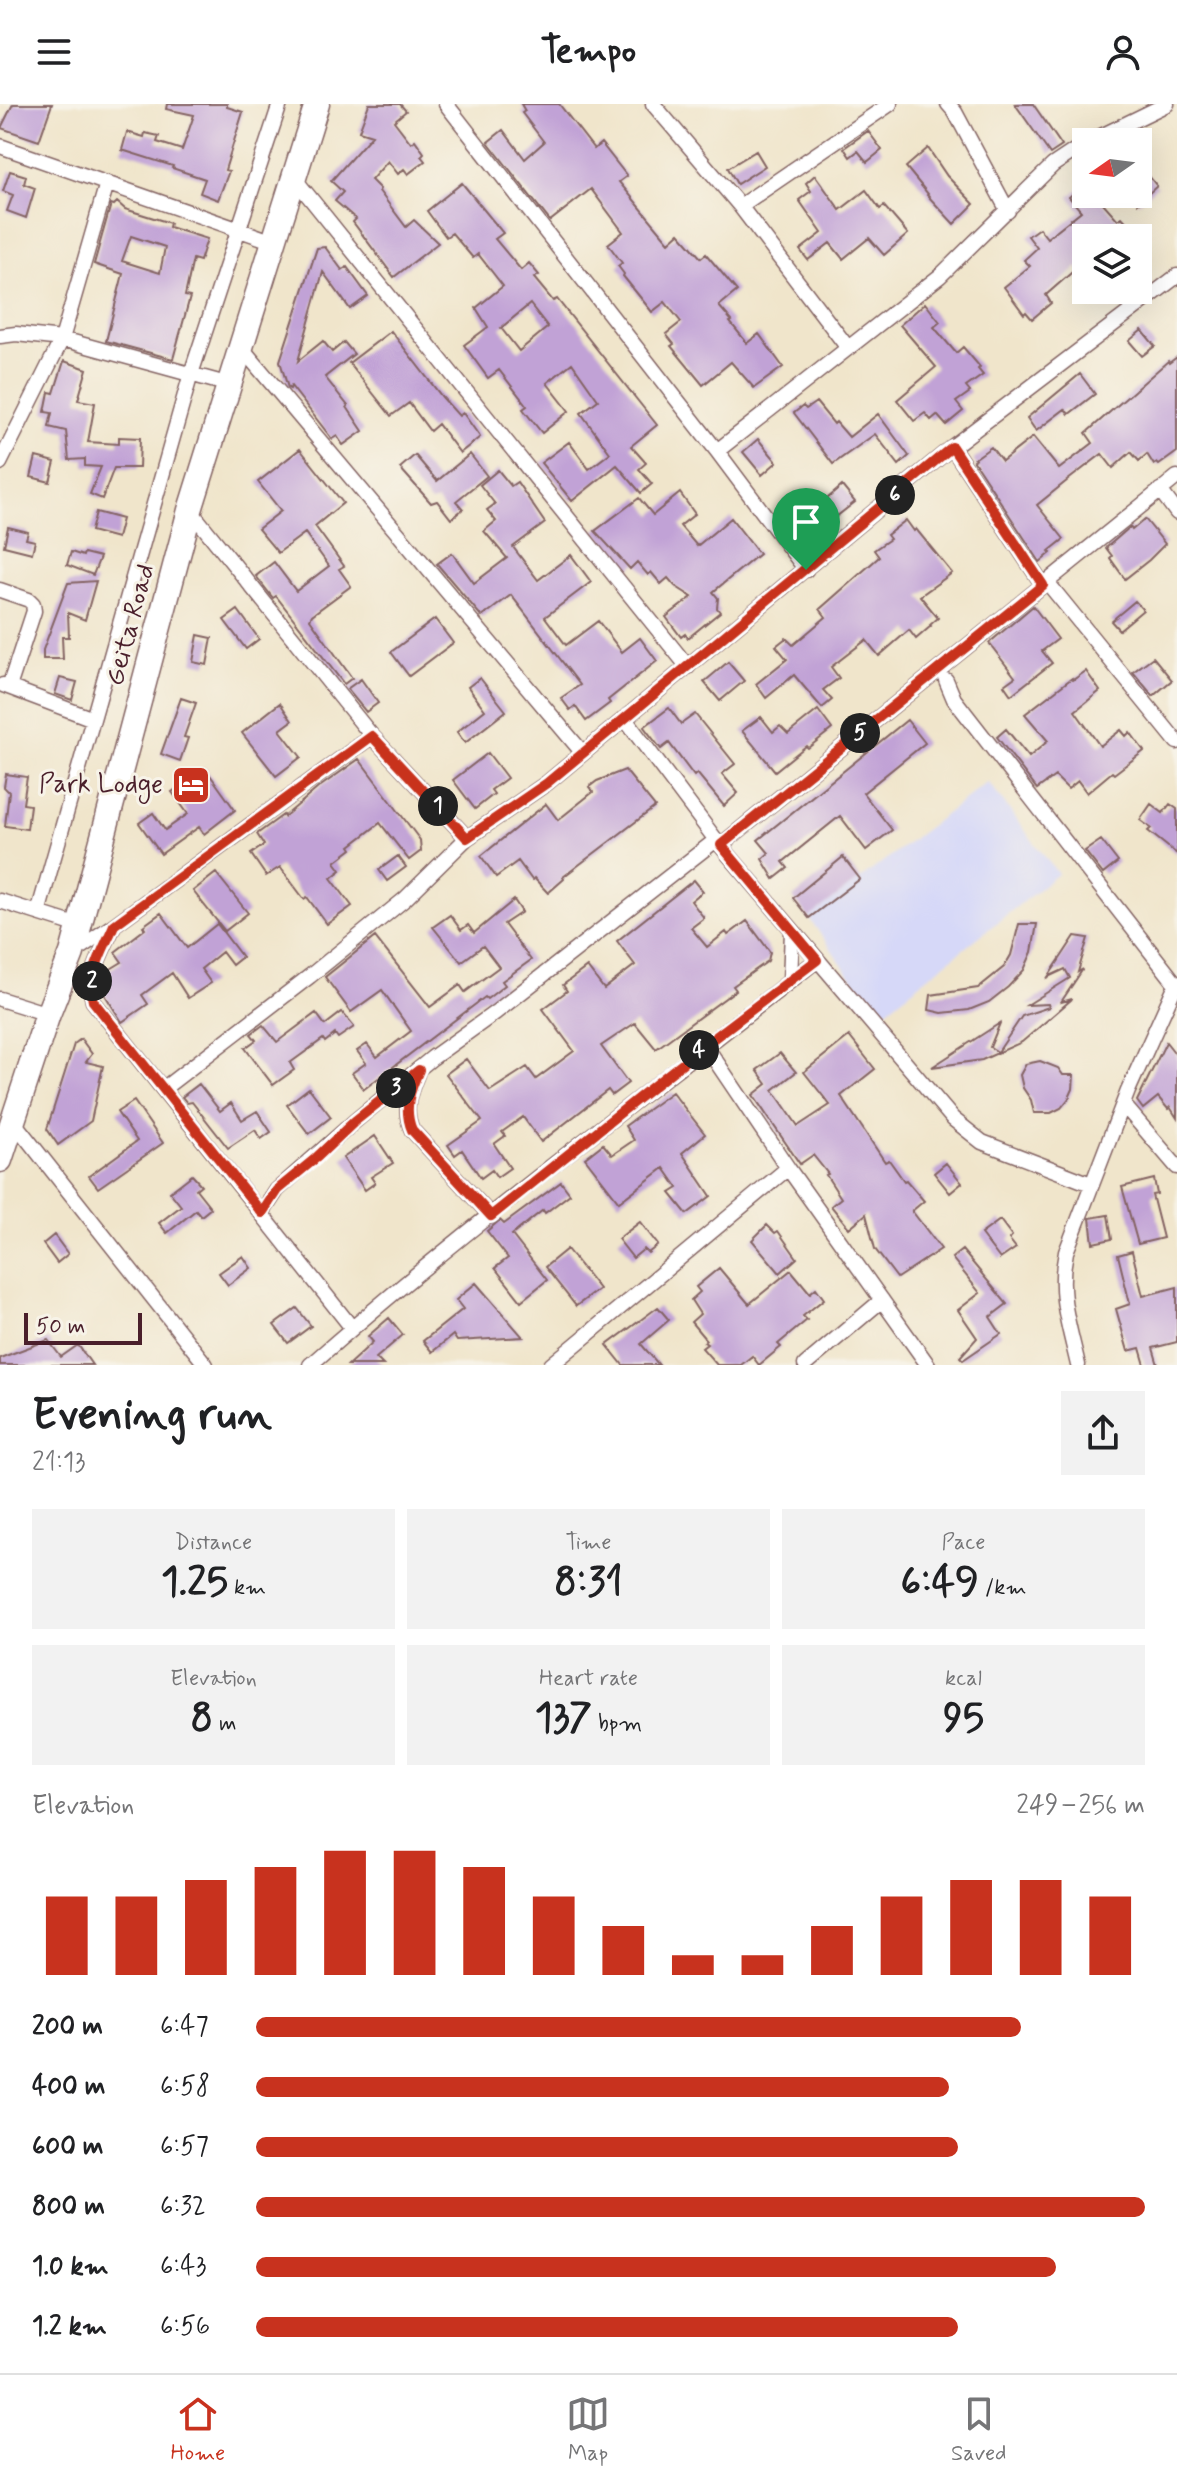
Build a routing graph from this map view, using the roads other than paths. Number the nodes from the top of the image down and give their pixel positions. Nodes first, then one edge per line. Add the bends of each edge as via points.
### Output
1 (280, 104) edge
2 (317, 104) edge
3 (446, 104) edge
4 (653, 104) edge
5 (890, 104) edge
6 (948, 104) edge
7 (1167, 104) edge
8 (1118, 128) edge
9 (0, 146) edge
10 (1072, 153) edge
11 (294, 178) junction
12 (107, 183) junction
13 (740, 206) junction
14 (1008, 211) junction
15 (239, 229) junction
16 (274, 242) junction
17 (1177, 276) edge
18 (0, 336) edge
19 (62, 339) junction
20 (241, 347) junction
21 (848, 348) junction
22 (191, 374) junction
23 (230, 385) junction
24 (952, 447) junction
25 (717, 451) junction
26 (0, 463) edge
27 (1177, 477) edge
28 (1160, 490) junction
29 (190, 510) junction
30 (1177, 513) edge
31 (806, 570) junction
32 (1045, 584) junction
33 (0, 590) edge
34 (688, 667) junction
35 (946, 680) dead end
36 (4, 685) edge
37 (93, 719) junction
38 (625, 719) junction
39 (372, 736) junction
40 (1177, 742) edge
41 (582, 752) junction
42 (467, 838) junction
43 (719, 842) junction
44 (0, 901) edge
45 (38, 913) junction
46 (114, 925) junction
47 (79, 926) junction
48 (792, 931) junction
49 (72, 953) junction
50 (817, 960) junction
51 (790, 981) junction
52 (1176, 983) edge
53 (0, 999) edge
54 (48, 1014) junction
55 (705, 1045) junction
56 (419, 1070) junction
57 (163, 1089) junction
58 (1123, 1104) junction
59 (13, 1121) junction
60 (0, 1160) edge
61 (1177, 1167) edge
62 (788, 1168) junction
63 (1091, 1184) junction
64 (262, 1213) junction
65 (491, 1216) junction
66 (882, 1300) junction
67 (352, 1328) junction
68 (206, 1365) edge
69 (310, 1365) edge
70 (551, 1365) edge
71 (805, 1365) edge
72 (928, 1365) edge
73 (1078, 1365) edge

1 - 15 street
2 - 11 highway, Geita Road
3 - 25 street
4 - 13 street
5 - 13 street
6 - 14 street
7 - 8 street
9 - 12 street
10 - 14 street
11 - 16 highway, Geita Road
11 - 34 street
12 - 15 street
12 - 19 street
13 - 21 street
14 - 21 street via 940,276
15 - 16 street
15 - 22 street
16 - 20 highway, Geita Road
17 - 24 street
18 - 19 street
19 - 22 street
19 - 26 street
20 - 23 highway, Geita Road
20 - 41 street
21 - 25 street
22 - 23 street
22 - 37 street
23 - 29 highway, Geita Road
24 - 31 street
24 - 32 street
25 - 31 street
27 - 28 street
28 - 30 street
28 - 32 street
29 - 39 street
29 - 47 highway, Geita Road
31 - 34 street
32 - 40 street
32 - 43 street
33 - 36 street via 29,600 34,611
34 - 38 street
35 - 52 street via 954,699
36 - 37 street
37 - 45 street
38 - 41 street
38 - 43 street
39 - 42 street
39 - 46 street
41 - 42 street
42 - 57 street via 405,899
43 - 48 street
43 - 56 street
44 - 45 street
45 - 47 street
46 - 49 street
46 - 57 street via 94,974 91,997
47 - 49 highway, Geita Road
48 - 50 street
48 - 51 street
49 - 54 highway, Geita Road
50 - 51 street
50 - 63 street via 965,1130 982,1142
51 - 55 street
52 - 58 street
53 - 54 street
54 - 59 highway, Geita Road
55 - 62 street
55 - 65 street
56 - 64 street via 277,1190
56 - 65 street via 407,1106 412,1130
57 - 64 street
58 - 61 street
58 - 63 street
59 - 60 highway, Geita Road
59 - 68 street
62 - 66 street
62 - 70 street
63 - 73 street via 1061,1273
64 - 67 street
65 - 67 street
66 - 71 street
66 - 72 street
67 - 69 street

